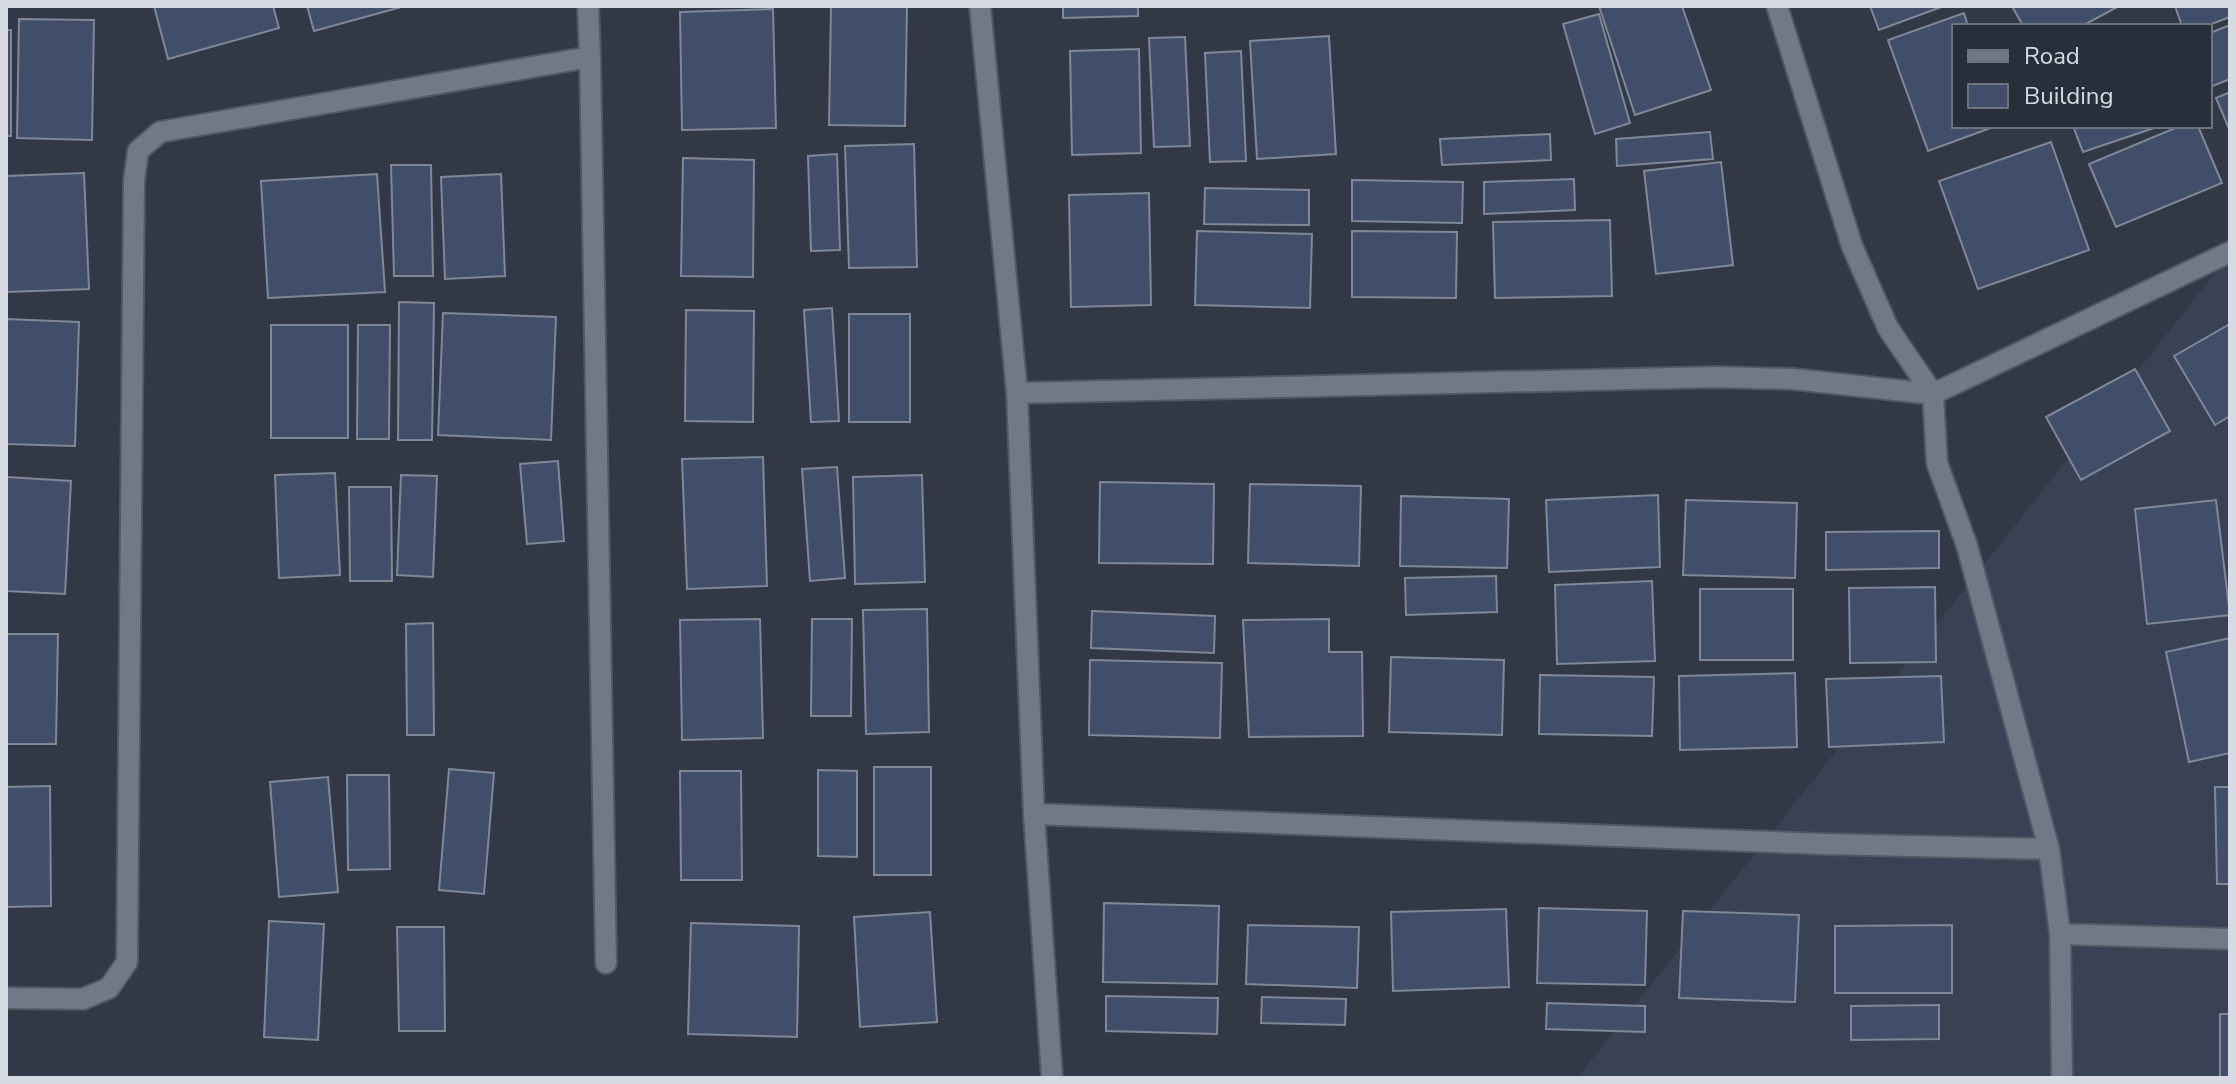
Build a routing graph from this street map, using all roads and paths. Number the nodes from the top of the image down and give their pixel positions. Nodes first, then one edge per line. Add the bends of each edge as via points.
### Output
1 (588, 6) edge
2 (980, 6) edge
3 (1777, 6) edge
4 (590, 57) junction
5 (2230, 252) edge
6 (1017, 393) junction
7 (1933, 394) junction
8 (1034, 814) junction
9 (2049, 849) junction
10 (2060, 934) junction
11 (2230, 939) edge
12 (606, 963) dead end
13 (6, 998) edge
14 (1052, 1077) edge
15 (2062, 1078) edge

1 - 4 street
2 - 6 street
3 - 7 street via 1852,246 1888,328
4 - 12 street
4 - 13 street via 160,132 138,151 127,962 109,988 83,999
5 - 7 street
6 - 7 street via 1716,377 1793,379
6 - 8 street
7 - 9 street via 1937,463 1967,546
8 - 9 street
8 - 14 street
9 - 10 street
10 - 11 street
10 - 15 street

